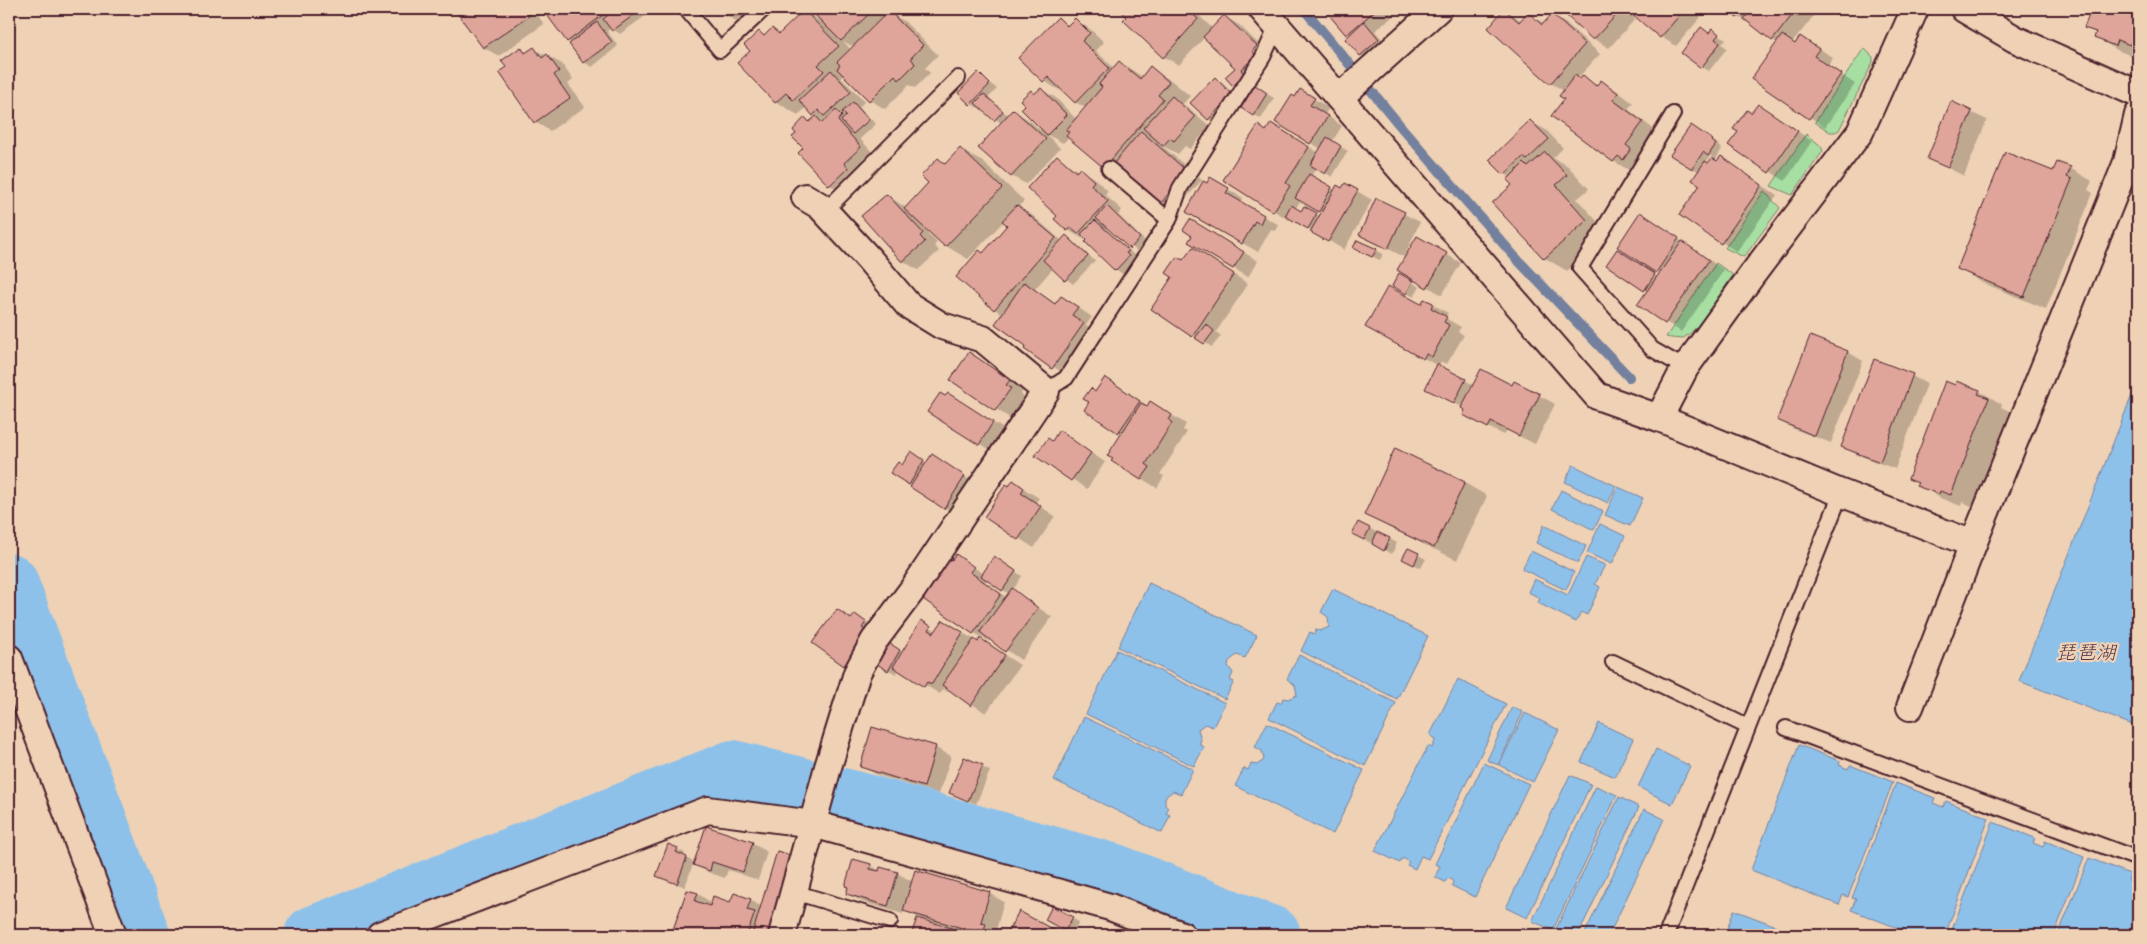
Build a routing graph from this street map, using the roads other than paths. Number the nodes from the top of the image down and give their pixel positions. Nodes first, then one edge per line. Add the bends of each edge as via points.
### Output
1 (686, 9) edge
2 (764, 9) edge
3 (1438, 9) edge
4 (1915, 9) edge
5 (1964, 9) edge
6 (1269, 18) edge
7 (958, 78) dead end
8 (2138, 94) edge
9 (1339, 98) junction
10 (1673, 114) dead end
11 (2138, 115) edge
12 (1109, 169) dead end
13 (815, 204) joint
14 (1169, 220) junction
15 (1685, 368) junction
16 (1046, 391) junction
17 (1659, 418) junction
18 (1842, 493) junction
19 (1973, 544) junction
20 (9, 658) edge
21 (1613, 662) dead end
22 (1910, 707) dead end
23 (1748, 727) junction
24 (1786, 728) dead end
25 (815, 820) junction
26 (2138, 858) edge
27 (794, 892) junction
28 (890, 921) dead end
29 (113, 935) edge
30 (380, 935) edge
31 (782, 935) edge
32 (1182, 935) edge
33 (1666, 935) edge

1 - 2 lane via 720,50
3 - 9 street
4 - 15 street via 1860,132
5 - 8 street via 2015,39
6 - 9 street
6 - 14 lane via 1263,57 1180,188
7 - 13 lane
9 - 17 street via 1597,396
10 - 15 lane via 1580,268 1652,349
11 - 19 street via 2127,162
12 - 14 lane
13 - 16 street via 908,305 942,326 982,339
14 - 16 lane via 1066,378
15 - 17 street
16 - 25 street via 914,589 874,641 857,674
17 - 18 street
18 - 19 street
18 - 23 lane
19 - 22 street
20 - 29 street
21 - 23 lane
23 - 33 lane
24 - 26 lane
25 - 27 street
25 - 30 street via 708,810
25 - 32 street via 1110,907
27 - 28 lane
27 - 31 street

